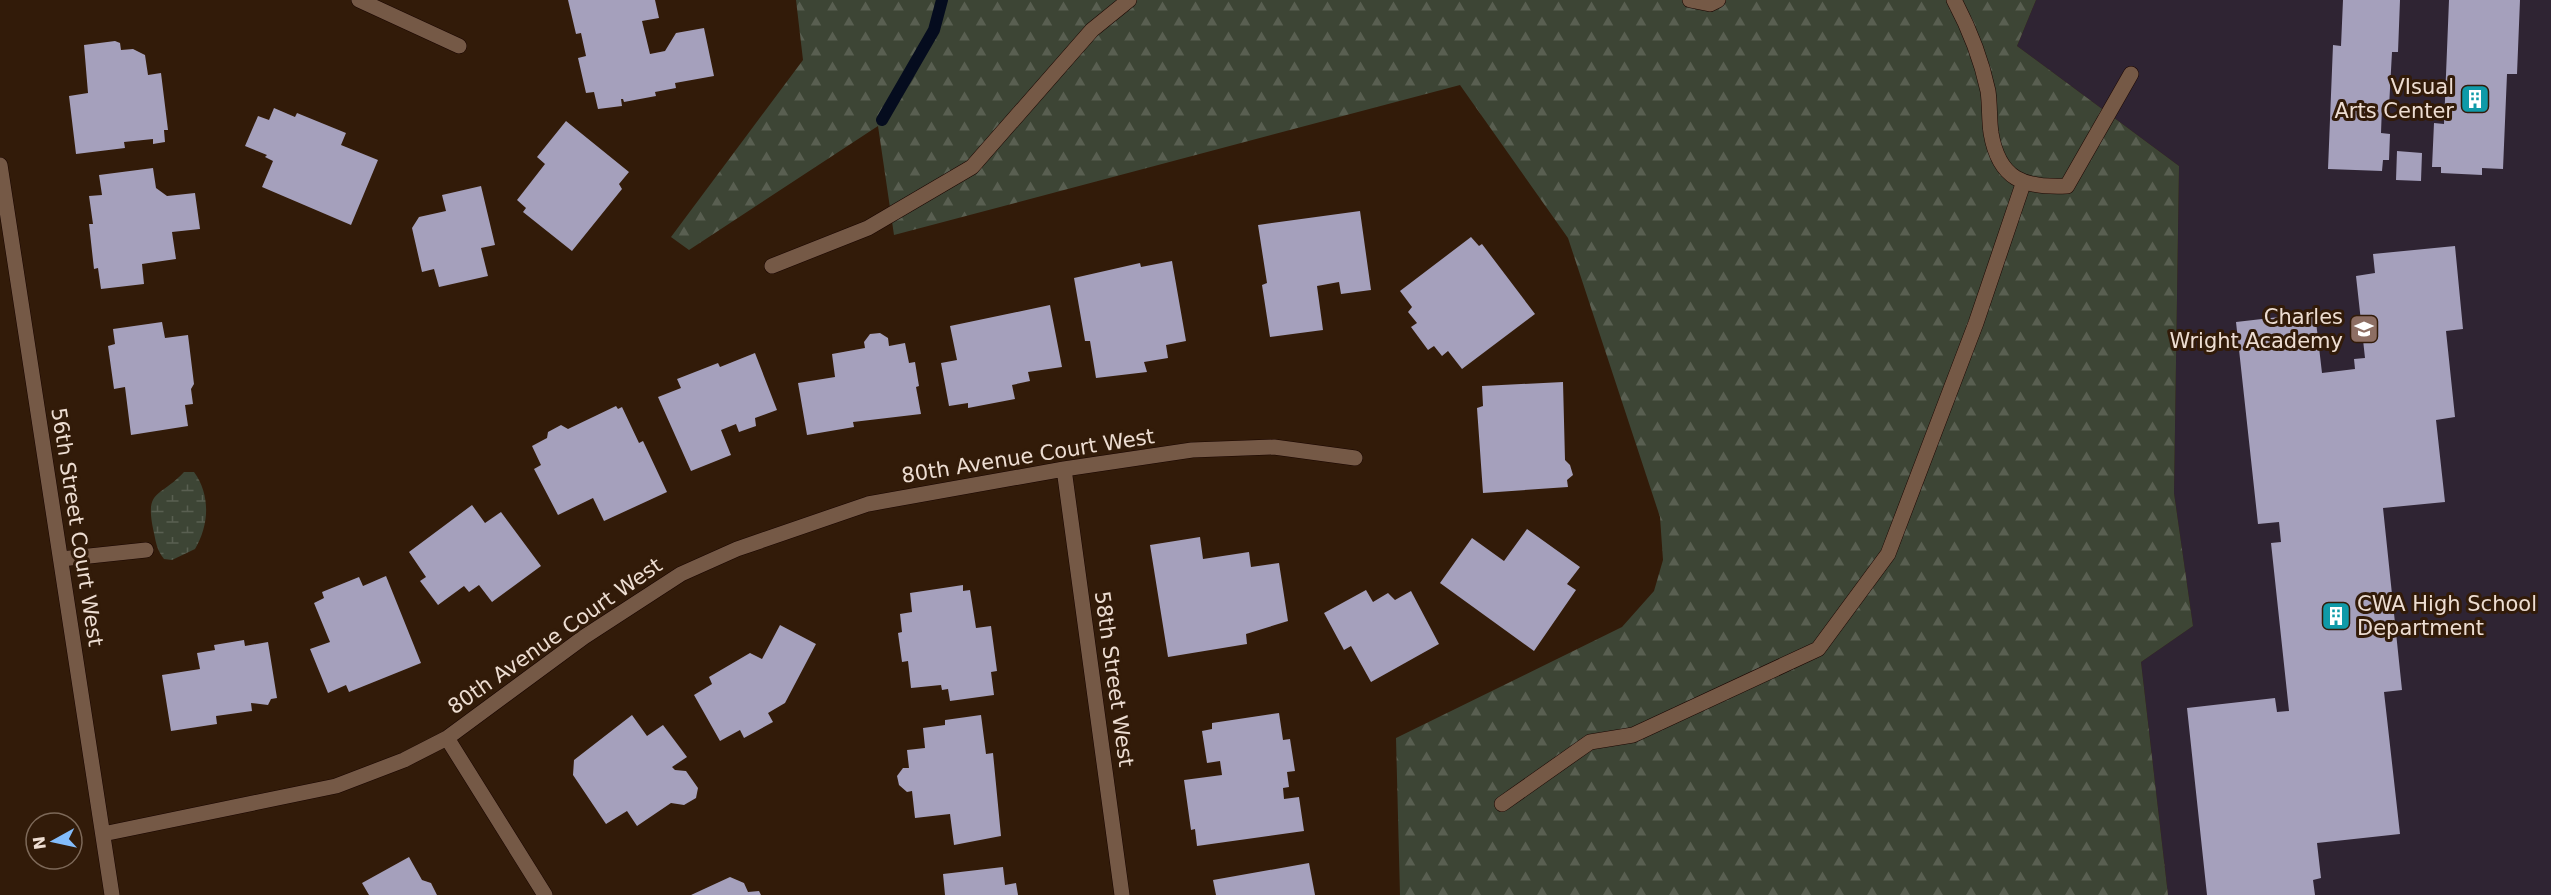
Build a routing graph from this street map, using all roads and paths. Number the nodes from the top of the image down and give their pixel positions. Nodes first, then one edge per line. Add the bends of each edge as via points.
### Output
1 (359, 0) edge
2 (1130, 0) edge
3 (1690, 0) edge
4 (1718, 0) edge
5 (1954, 0) edge
6 (459, 46) dead end
7 (2131, 74) dead end
8 (0, 165) edge
9 (2023, 184) junction
10 (772, 266) dead end
11 (1355, 458) dead end
12 (1064, 469) junction
13 (146, 550) dead end
14 (61, 559) junction
15 (447, 738) junction
16 (1502, 804) dead end
17 (103, 834) junction
18 (112, 895) edge
19 (544, 895) edge
20 (1122, 895) edge

1 - 6 street
2 - 10 street via 1092,30 972,167 868,228
3 - 4 street via 1710,4
5 - 9 street via 1975,40 1988,93 1991,134 2001,165
7 - 9 street via 2067,186
8 - 14 street, 56th Street Court West
9 - 16 street via 1976,323 1888,554 1818,649 1633,735 1590,742
11 - 12 street, 80th Avenue Court West via 1274,447 1233,447
12 - 15 street, 80th Avenue Court West via 868,504 737,549 681,574 642,599
12 - 20 street, 58th Street West
13 - 14 street
14 - 17 street, 56th Street Court West
15 - 17 street, 80th Avenue Court West via 404,760 336,786
15 - 19 street
17 - 18 street, 56th Street Court West

